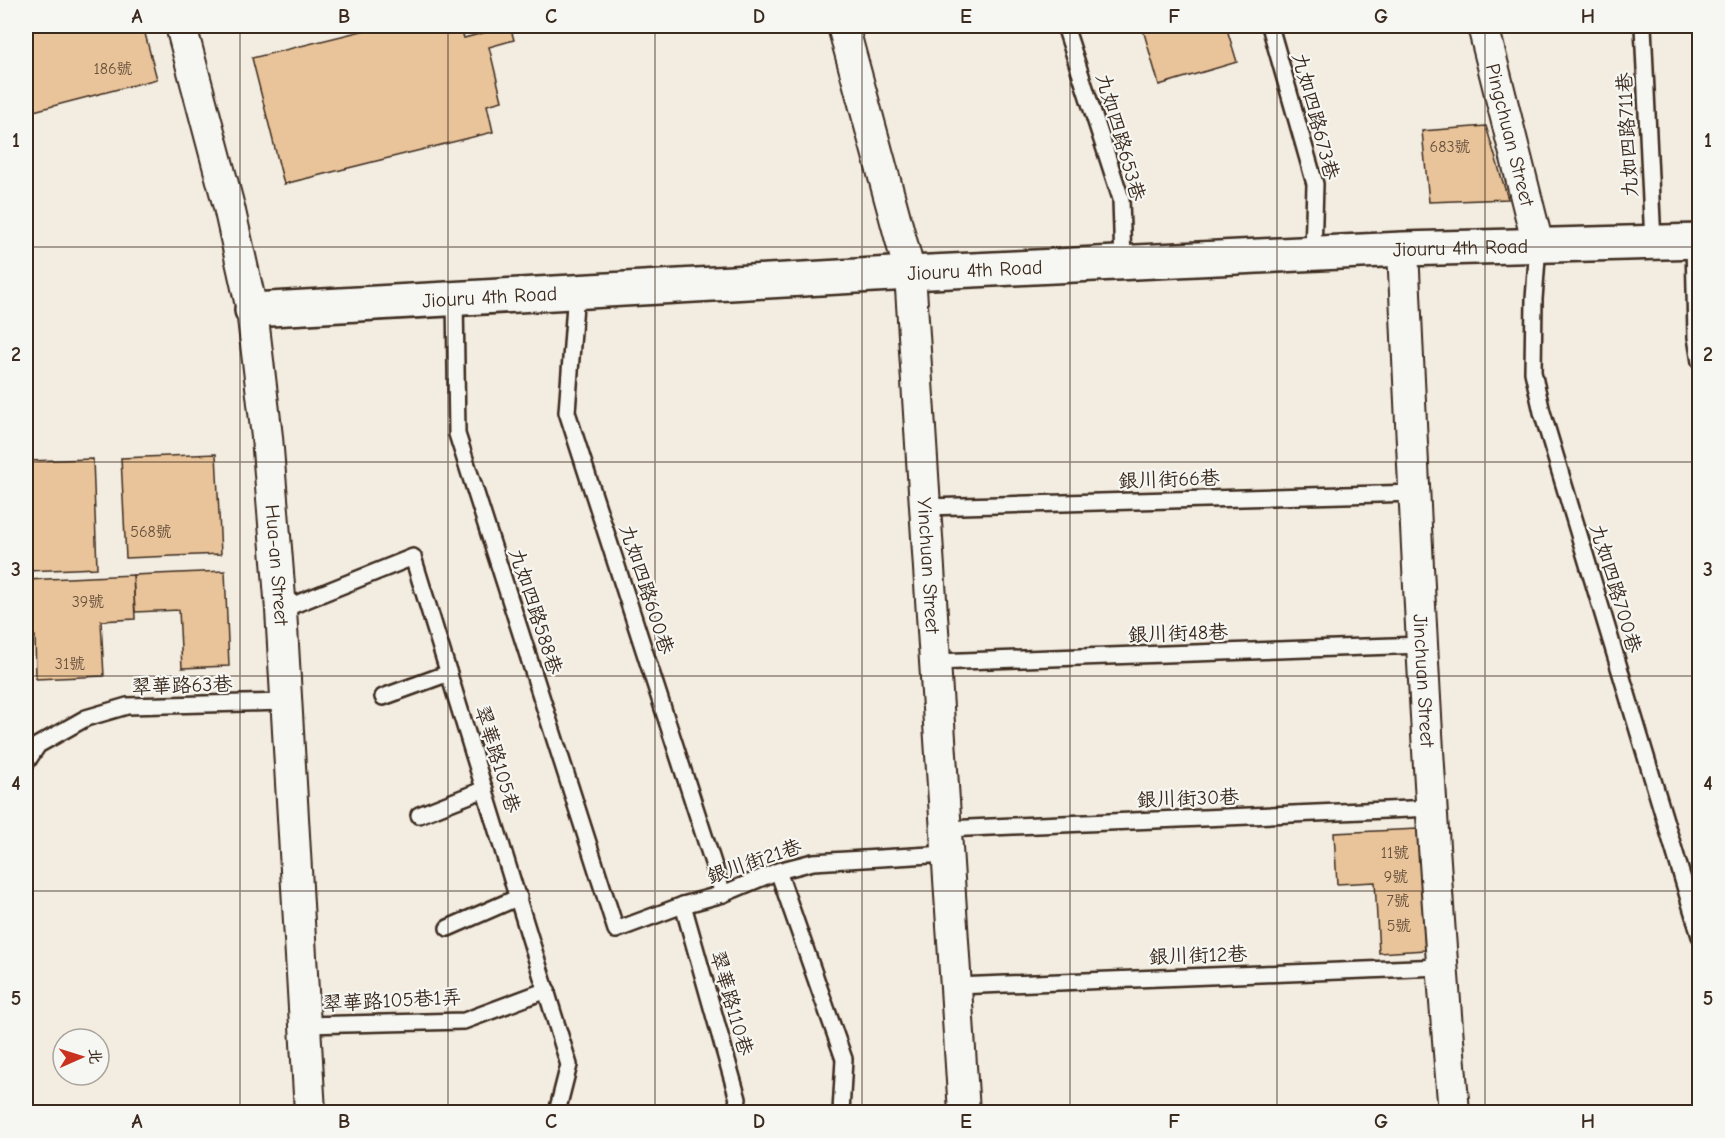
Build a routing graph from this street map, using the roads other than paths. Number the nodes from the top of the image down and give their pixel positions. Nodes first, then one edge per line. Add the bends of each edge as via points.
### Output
1 (182, 26) edge
2 (843, 26) edge
3 (1065, 26) edge
4 (1270, 26) edge
5 (1483, 26) edge
6 (1643, 26) edge
7 (1697, 242) edge
8 (1653, 243) junction
9 (1538, 245) junction
10 (1403, 249) junction
11 (1313, 254) junction
12 (1123, 263) junction
13 (910, 273) junction
14 (576, 291) junction
15 (455, 299) junction
16 (252, 310) junction
17 (1700, 362) edge
18 (1415, 493) junction
19 (925, 507) junction
20 (280, 610) junction
21 (1423, 645) junction
22 (935, 662) junction
23 (449, 673) junction
24 (383, 697) dead end
25 (286, 702) junction
26 (26, 763) edge
27 (485, 789) junction
28 (1432, 808) junction
29 (419, 815) dead end
30 (946, 842) junction
31 (778, 871) junction
32 (723, 894) junction
33 (519, 897) junction
34 (683, 905) junction
35 (448, 928) dead end
36 (616, 930) joint
37 (1700, 936) edge
38 (1441, 967) junction
39 (956, 986) junction
40 (547, 990) junction
41 (306, 1025) junction
42 (310, 1113) edge
43 (557, 1113) edge
44 (735, 1113) edge
45 (841, 1113) edge
46 (964, 1113) edge
47 (1454, 1113) edge

1 - 16 street, Hua-an Street
2 - 13 street, Yinchuan Street
3 - 12 lane, 九如四路653巷 via 1121,199
4 - 11 lane, 九如四路673巷 via 1315,183
5 - 9 street, Pingchuan Street
6 - 8 lane, 九如四路711巷
7 - 8 street, Jiouru 4th Road
7 - 17 lane via 1696,337
8 - 9 street, Jiouru 4th Road
9 - 10 street, Jiouru 4th Road
9 - 37 lane, 九如四路700巷 via 1533,372 1542,412
10 - 11 street, Jiouru 4th Road
10 - 18 street, Jinchuan Street
11 - 12 street, Jiouru 4th Road
12 - 13 street, Jiouru 4th Road
13 - 14 street, Jiouru 4th Road
13 - 19 street, Yinchuan Street
14 - 15 street, Jiouru 4th Road
14 - 32 lane, 九如四路600巷 via 567,412
15 - 16 street, Jiouru 4th Road
15 - 36 lane, 九如四路588巷 via 457,434
16 - 20 street, Hua-an Street via 267,437
18 - 19 lane, 銀川街66巷
18 - 21 street, Jinchuan Street
19 - 22 street, Yinchuan Street
20 - 23 lane, 翠華路105巷 via 413,557
20 - 25 street, Hua-an Street
21 - 22 lane, 銀川街48巷
21 - 28 street, Jinchuan Street
22 - 30 street, Yinchuan Street
23 - 24 lane
23 - 27 lane, 翠華路105巷
25 - 26 lane, 翠華路63巷 via 127,706 86,718 48,739 38,745
25 - 41 street, Hua-an Street
27 - 29 lane
27 - 33 lane, 翠華路105巷
28 - 30 lane, 銀川街30巷
28 - 38 street, Jinchuan Street
30 - 31 lane, 銀川街21巷
30 - 39 street, Yinchuan Street
31 - 32 lane, 銀川街21巷
31 - 45 lane via 844,1059
32 - 34 lane, 銀川街21巷
33 - 35 lane
33 - 40 lane, 翠華路105巷
34 - 36 lane, 銀川街21巷
34 - 44 lane, 翠華路110巷 via 738,1099
38 - 39 lane, 銀川街12巷
38 - 47 street, Jinchuan Street
39 - 46 street, Yinchuan Street
40 - 41 lane, 翠華路105巷1弄 via 464,1021
40 - 43 lane, 翠華路105巷 via 569,1065
41 - 42 street, Hua-an Street

